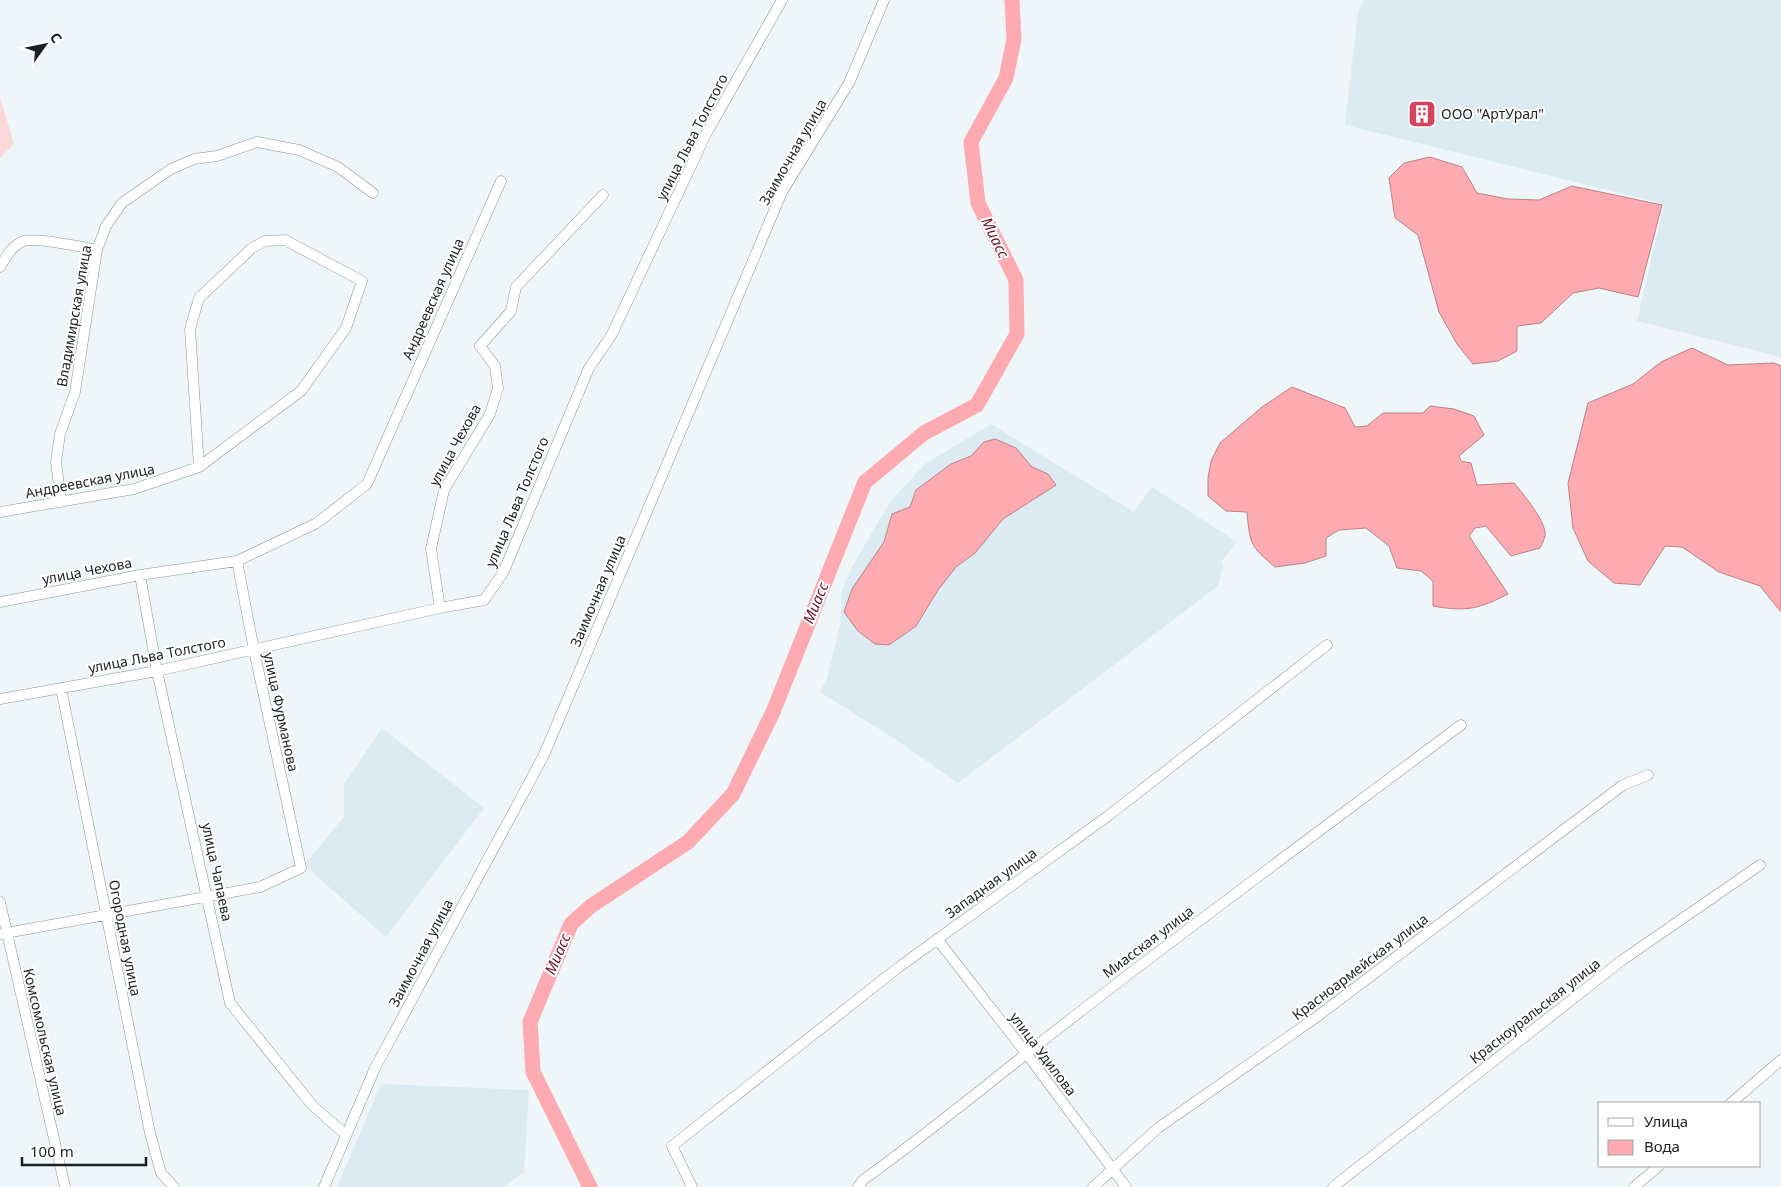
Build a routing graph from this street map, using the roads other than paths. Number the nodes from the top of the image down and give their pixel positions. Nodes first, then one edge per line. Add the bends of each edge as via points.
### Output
1 (782, 0) edge
2 (884, 0) edge
3 (501, 181) dead end
4 (373, 193) dead end
5 (603, 194) dead end
6 (97, 250) junction
7 (0, 267) edge
8 (199, 467) junction
9 (367, 484) joint
10 (61, 502) junction
11 (0, 512) edge
12 (237, 561) junction
13 (140, 575) junction
14 (0, 602) edge
15 (440, 608) junction
16 (1327, 645) dead end
17 (254, 650) junction
18 (157, 671) junction
19 (61, 688) junction
20 (0, 699) edge
21 (1461, 725) dead end
22 (1648, 776) dead end
23 (1760, 864) dead end
24 (208, 896) junction
25 (0, 902) edge
26 (107, 914) junction
27 (3, 934) edge
28 (937, 939) junction
29 (1026, 1053) junction
30 (1781, 1060) edge
31 (1732, 1102) edge
32 (346, 1135) junction
33 (1658, 1167) edge
34 (1113, 1171) junction
35 (65, 1187) edge
36 (174, 1187) edge
37 (324, 1187) edge
38 (692, 1187) edge
39 (858, 1187) edge
40 (1093, 1187) edge
41 (1126, 1187) edge
42 (1333, 1187) edge
43 (1634, 1187) edge

1 - 15 street, улица Льва Толстого via 706,134 611,336 590,368 503,573 484,600
2 - 32 street, Заимочная улица via 849,83 782,192 543,757 375,1068
3 - 9 street, Андреевская улица
4 - 6 street, Владимирская улица via 338,167 299,150 257,142 217,156 194,159 171,169 122,203 106,226
5 - 15 street, улица Чехова via 516,287 511,311 480,346 495,366 498,388 490,414 444,490 431,549
6 - 7 street via 24,241 11,250
6 - 10 street, Владимирская улица via 75,392 60,434 56,462
8 - 8 street, Андреевская улица via 301,392 346,328 362,281 285,240 265,241 252,248 199,298 190,329
8 - 10 street, Андреевская улица via 134,489
9 - 12 street, улица Чехова via 317,523
10 - 11 street, Андреевская улица
12 - 13 street, улица Чехова
12 - 17 street, улица Фурманова
13 - 14 street, улица Чехова
13 - 18 street, улица Чапаева
15 - 17 street, улица Льва Толстого
16 - 28 street, Западная улица via 1108,816
17 - 18 street, улица Льва Толстого
17 - 24 street, улица Фурманова via 301,868 260,887
18 - 19 street, улица Льва Толстого
18 - 24 street, улица Чапаева
19 - 20 street, улица Льва Толстого
19 - 26 street, Огородная улица
21 - 29 street, Миасская улица
22 - 34 street, Красноармейская улица via 1623,785 1318,1016 1158,1128
23 - 42 street, Красноуральская улица via 1621,961
24 - 26 street
24 - 32 street, улица Чапаева via 230,1003 312,1105
25 - 27 street, Комсомольская улица
26 - 27 street
26 - 36 street, Огородная улица via 150,1133 161,1173
27 - 35 street, Комсомольская улица
28 - 29 street, улица Удилова
28 - 38 street, Западная улица via 672,1146
29 - 34 street, улица Удилова
29 - 39 street, Миасская улица
30 - 31 street
32 - 37 street, Заимочная улица
33 - 43 street
34 - 40 street, Красноармейская улица
34 - 41 street, улица Удилова

